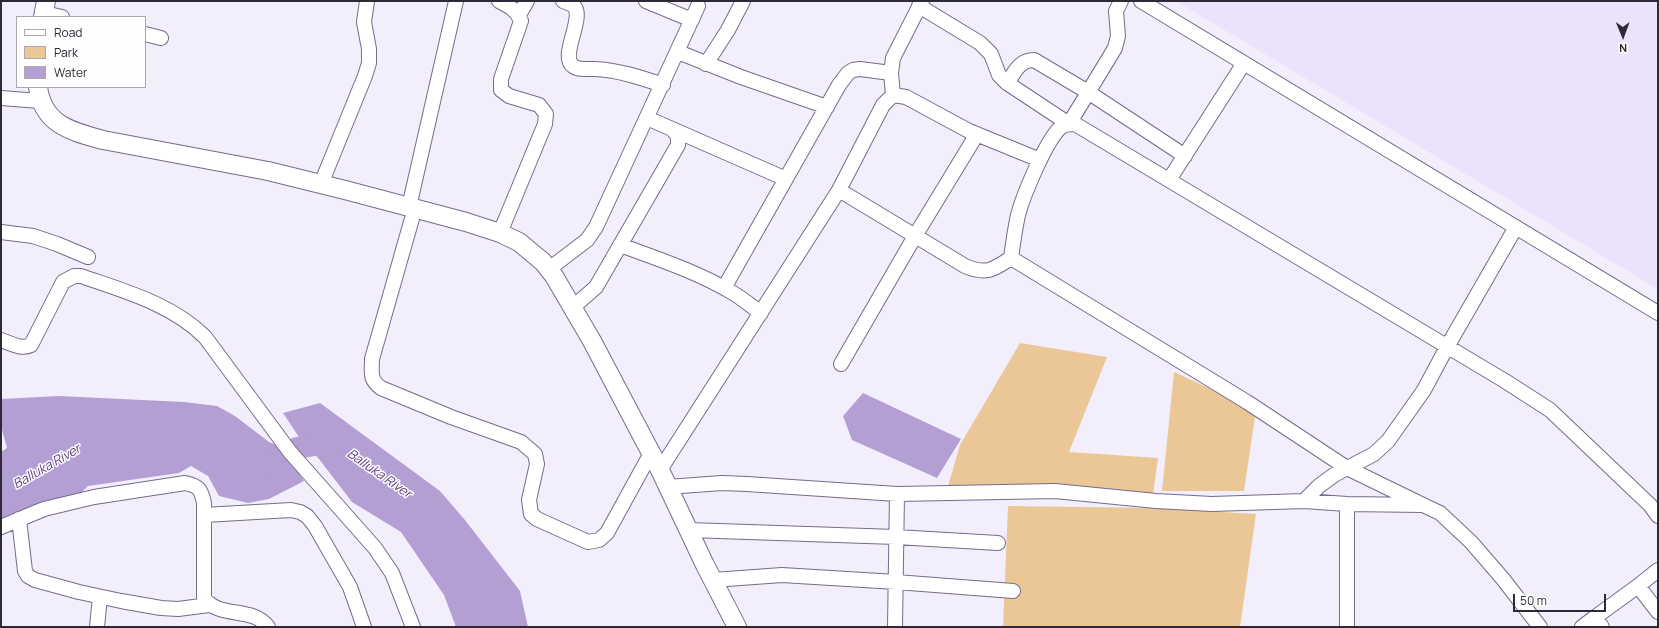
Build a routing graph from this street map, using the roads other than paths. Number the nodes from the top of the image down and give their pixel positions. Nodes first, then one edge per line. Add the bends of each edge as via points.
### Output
1 (367, 1) edge
2 (456, 1) edge
3 (499, 1) edge
4 (527, 1) edge
5 (562, 1) edge
6 (646, 1) edge
7 (743, 1) edge
8 (1120, 1) edge
9 (1141, 1) edge
10 (920, 4) edge
11 (698, 6) dead end
12 (44, 10) edge
13 (519, 15) junction
14 (59, 16) edge
15 (692, 20) junction
16 (146, 34) edge
17 (161, 38) dead end
18 (678, 52) junction
19 (1244, 63) junction
20 (706, 64) junction
21 (891, 73) junction
22 (1007, 83) junction
23 (663, 85) junction
24 (1088, 92) junction
25 (39, 94) edge
26 (893, 95) junction
27 (1, 98) edge
28 (827, 107) junction
29 (647, 118) junction
30 (1069, 124) junction
31 (672, 129) junction
32 (977, 134) junction
33 (1185, 156) junction
34 (1040, 160) junction
35 (786, 179) junction
36 (1168, 180) junction
37 (321, 184) junction
38 (839, 190) junction
39 (412, 207) junction
40 (1516, 227) junction
41 (1, 232) edge
42 (500, 233) junction
43 (914, 236) junction
44 (620, 245) junction
45 (88, 257) dead end
46 (1011, 258) junction
47 (548, 270) junction
48 (724, 288) junction
49 (572, 308) junction
50 (760, 313) junction
51 (1658, 313) edge
52 (1, 340) edge
53 (1447, 347) junction
54 (841, 364) dead end
55 (651, 453) junction
56 (1347, 468) junction
57 (660, 470) junction
58 (667, 487) junction
59 (897, 494) junction
60 (1304, 501) junction
61 (1347, 504) junction
62 (1423, 504) junction
63 (204, 514) junction
64 (1658, 516) edge
65 (18, 519) junction
66 (1, 527) edge
67 (689, 530) junction
68 (896, 537) junction
69 (998, 543) dead end
70 (1658, 570) edge
71 (713, 580) junction
72 (896, 582) junction
73 (1638, 586) junction
74 (1013, 591) dead end
75 (100, 596) junction
76 (209, 605) junction
77 (1658, 612) edge
78 (1598, 623) edge
79 (98, 627) edge
80 (268, 627) edge
81 (364, 627) edge
82 (413, 627) edge
83 (737, 627) edge
84 (895, 627) edge
85 (1347, 627) edge
86 (1540, 627) edge
87 (1582, 627) edge

1 - 37 street via 364,22 369,63
2 - 39 street
3 - 13 street via 513,8
4 - 13 street
5 - 23 street via 575,9 568,57 572,66 579,69 626,73
6 - 15 street
7 - 20 street
8 - 24 street via 1116,11 1118,36 1115,48
9 - 19 street
10 - 21 street via 893,58
10 - 22 street via 980,43 991,54 999,75
11 - 15 street
12 - 14 street
13 - 42 street via 521,21 500,79 502,90 509,96 539,105 546,114 545,124
15 - 18 street
16 - 17 street
18 - 20 street
18 - 23 street
19 - 33 street
19 - 40 street
20 - 28 street
21 - 26 street
21 - 28 street via 860,69 848,73
22 - 24 street via 1020,64 1034,60
22 - 30 street
23 - 29 street
24 - 30 street
24 - 33 street
25 - 27 street
25 - 37 main road via 51,117 63,127 81,134
26 - 32 street via 906,97
26 - 38 street via 883,105
28 - 35 street
29 - 31 street
29 - 47 street via 596,228 587,240
30 - 34 street via 1061,127
30 - 36 street via 1076,124
31 - 35 street
31 - 44 street via 678,136 678,145
32 - 34 street
32 - 43 street
33 - 36 street
34 - 46 street via 1018,214
35 - 48 street
36 - 53 street
37 - 39 main road
38 - 43 street
38 - 50 street
39 - 42 main road
39 - 55 street via 372,359 374,382 381,388 529,447 535,454 537,464 529,500 531,514 588,542 599,540 607,533
40 - 51 street
40 - 53 street
41 - 45 street via 33,236
42 - 47 main road via 519,242 543,262
43 - 46 street via 977,271 989,271
43 - 54 street
44 - 48 street via 673,264
44 - 49 street via 596,287
46 - 56 street via 1247,402
47 - 49 main road
48 - 50 street
49 - 55 main road
50 - 57 street
52 - 82 street via 21,347 31,345 63,282 74,276 81,276 138,296 196,328 290,452 375,548 392,573
53 - 56 street via 1424,390 1388,441 1374,454
53 - 64 street via 1550,410 1650,505
55 - 57 main road
56 - 60 street via 1319,486
56 - 62 street
57 - 58 main road
58 - 59 street via 722,483
58 - 67 main road
59 - 60 street via 1055,491 1212,504
59 - 68 street
60 - 61 street
61 - 62 street
61 - 85 street
62 - 86 street via 1440,513 1471,542
63 - 65 street via 202,492 196,486 185,483 94,497 44,508
63 - 76 street via 203,589 204,598
63 - 81 street via 291,510 307,516 316,526 350,587
65 - 66 street
65 - 75 street via 25,571 28,576
67 - 68 street
67 - 71 main road
68 - 69 street
68 - 72 street
70 - 73 street
71 - 72 street via 782,575
71 - 83 main road
72 - 74 street
72 - 84 street
73 - 77 street
73 - 78 street
75 - 76 street via 161,608 178,609
75 - 79 street
76 - 80 street via 217,609 251,615 262,620
78 - 87 street

